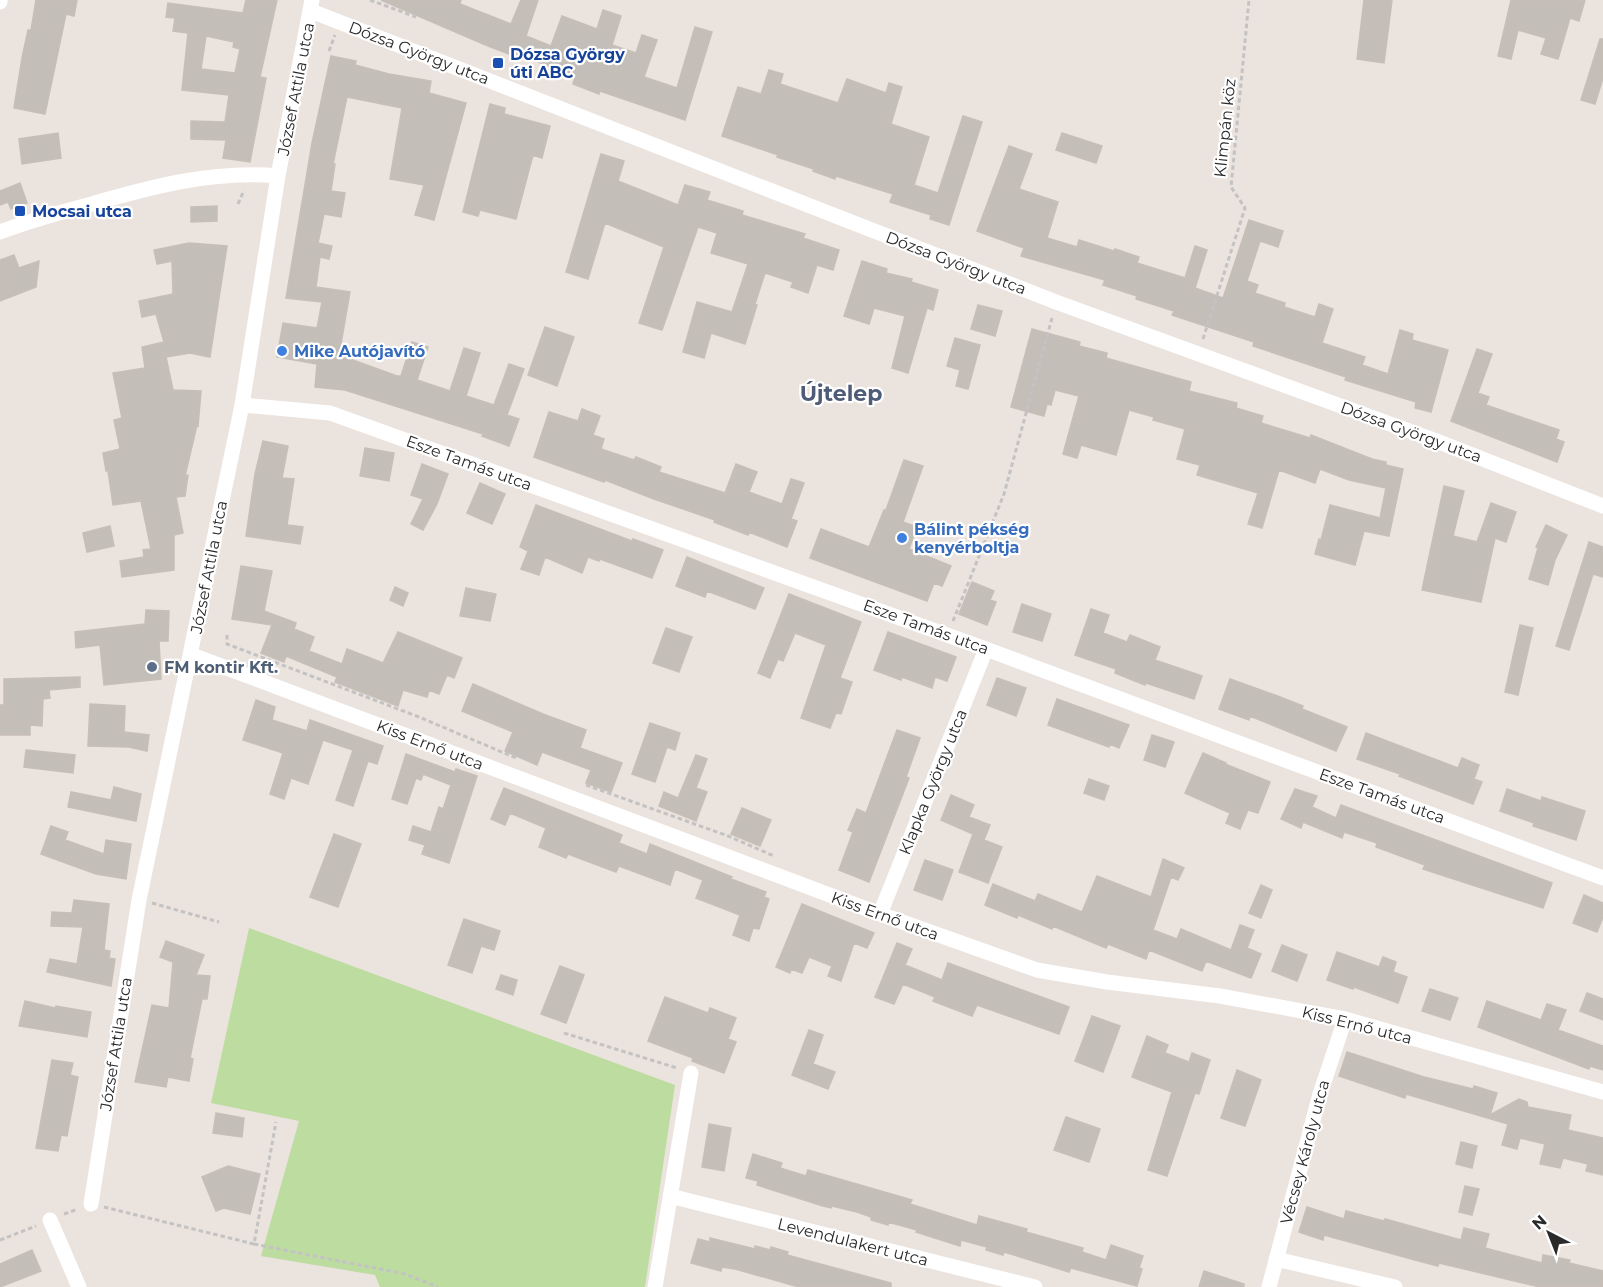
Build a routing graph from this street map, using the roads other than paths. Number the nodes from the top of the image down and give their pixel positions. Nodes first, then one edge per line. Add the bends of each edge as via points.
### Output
1 (312, 6) edge
2 (278, 176) junction
3 (0, 232) edge
4 (242, 405) junction
5 (1603, 506) edge
6 (986, 649) junction
7 (192, 655) junction
8 (1603, 878) edge
9 (880, 914) junction
10 (1345, 1018) junction
11 (691, 1073) road end
12 (1603, 1092) edge
13 (670, 1197) junction
14 (91, 1204) road end
15 (50, 1220) road end
16 (1276, 1259) junction
17 (79, 1287) edge
18 (656, 1287) edge
19 (1035, 1287) edge
20 (1269, 1287) edge
21 (1395, 1287) edge

1 - 2 street, József Attila utca
1 - 5 street, Dózsa György utca via 1056,302
2 - 3 street via 254,174 184,181 122,195
2 - 4 street, József Attila utca
4 - 6 street, Esze Tamás utca via 330,413
4 - 7 street, József Attila utca
6 - 8 street, Esze Tamás utca
6 - 9 street, Klapka György utca
7 - 9 street, Kiss Ernő utca
7 - 14 street, József Attila utca via 139,900
9 - 10 street, Kiss Ernő utca via 1037,970
10 - 12 street, Kiss Ernő utca
10 - 16 street, Vécsey Károly utca
11 - 13 street
13 - 18 street
13 - 19 street, Levendulakert utca
15 - 17 street
16 - 20 street, Vécsey Károly utca
16 - 21 street

